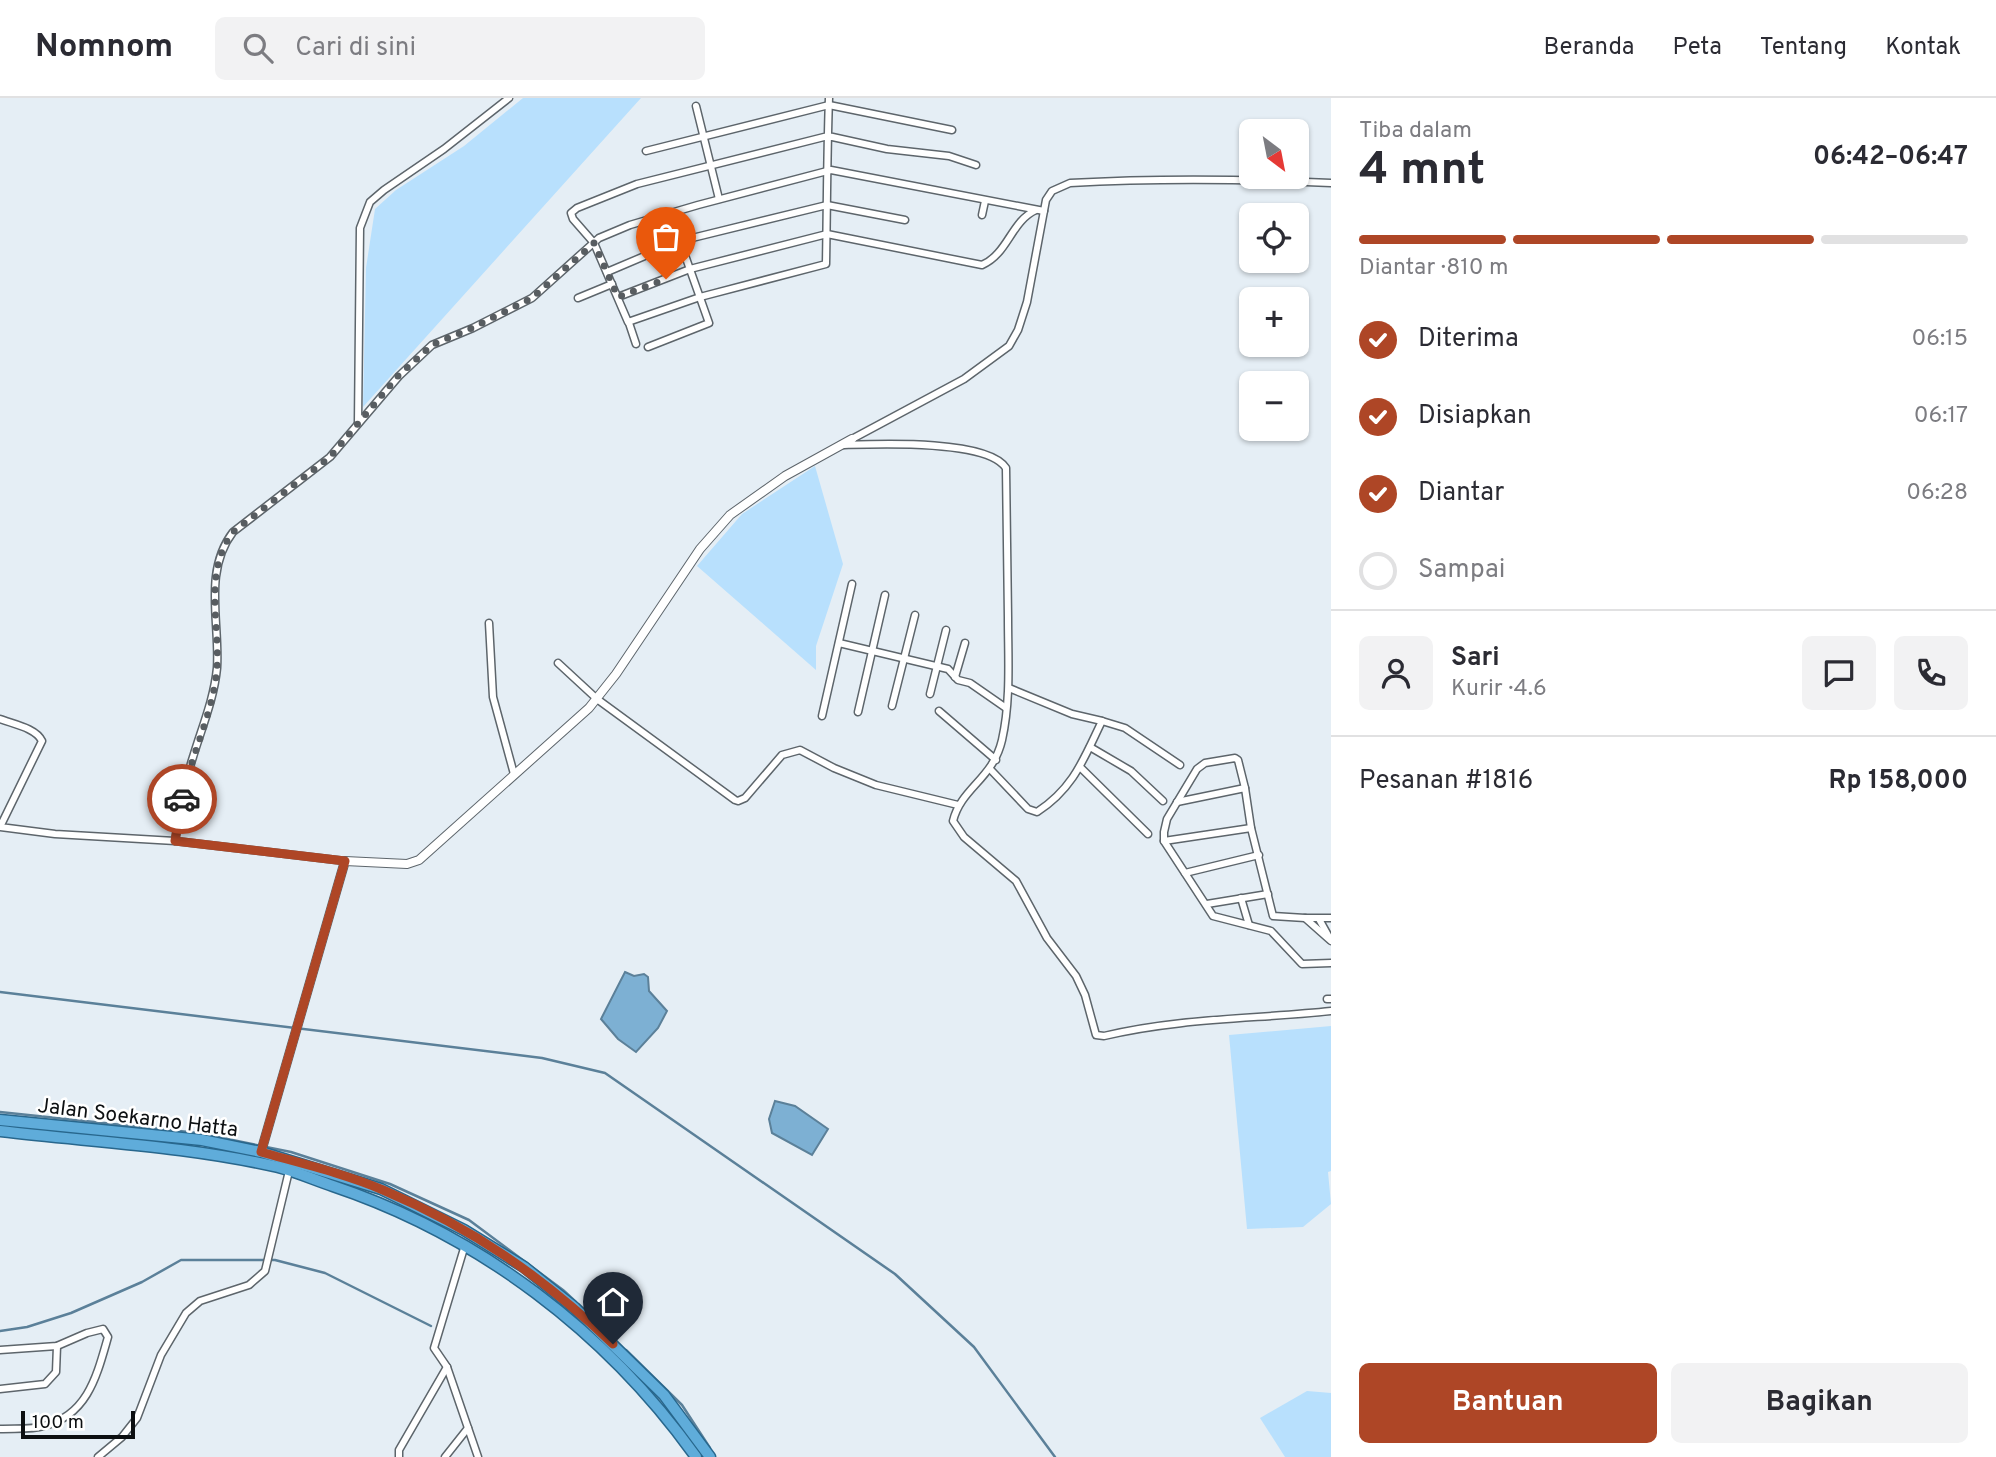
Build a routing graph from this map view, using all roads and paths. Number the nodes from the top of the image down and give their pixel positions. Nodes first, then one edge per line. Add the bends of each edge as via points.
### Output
1 (509, 98) edge
2 (829, 102) edge
3 (696, 106) dead end
4 (952, 131) dead end
5 (702, 136) junction
6 (828, 136) junction
7 (646, 151) dead end
8 (710, 165) junction
9 (976, 165) dead end
10 (827, 171) junction
11 (1331, 183) edge
12 (719, 199) junction
13 (985, 201) junction
14 (827, 205) junction
15 (1040, 211) junction
16 (670, 214) junction
17 (982, 215) dead end
18 (905, 220) dead end
19 (827, 234) junction
20 (680, 242) junction
21 (594, 243) junction
22 (690, 269) junction
23 (607, 272) junction
24 (612, 284) junction
25 (618, 297) junction
26 (700, 297) junction
27 (578, 298) dead end
28 (629, 323) junction
29 (636, 344) dead end
30 (648, 347) dead end
31 (358, 424) junction
32 (852, 439) joint
33 (842, 445) junction
34 (852, 584) dead end
35 (885, 596) dead end
36 (915, 615) dead end
37 (489, 623) dead end
38 (946, 630) dead end
39 (839, 643) junction
40 (965, 643) dead end
41 (872, 650) junction
42 (904, 659) junction
43 (558, 663) dead end
44 (937, 667) junction
45 (954, 677) junction
46 (1009, 688) junction
47 (930, 694) dead end
48 (597, 699) junction
49 (892, 706) dead end
50 (1006, 708) junction
51 (939, 711) dead end
52 (858, 712) dead end
53 (822, 716) dead end
54 (0, 719) edge
55 (1102, 721) junction
56 (1090, 747) junction
57 (996, 760) junction
58 (1180, 765) dead end
59 (1080, 767) junction
60 (990, 769) junction
61 (514, 774) junction
62 (1245, 788) junction
63 (1164, 802) dead end
64 (1177, 802) junction
65 (958, 805) junction
66 (1251, 828) junction
67 (1147, 834) dead end
68 (175, 841) junction
69 (1164, 841) junction
70 (1259, 855) junction
71 (345, 861) junction
72 (1185, 873) junction
73 (1268, 894) junction
74 (1241, 898) junction
75 (1207, 904) junction
76 (1273, 916) junction
77 (1306, 918) junction
78 (1331, 918) edge
79 (1319, 919) junction
80 (1249, 925) junction
81 (1271, 930) junction
82 (1330, 940) edge
83 (1331, 962) edge
84 (1331, 1011) edge
85 (0, 1120) edge
86 (0, 1131) edge
87 (261, 1151) junction
88 (289, 1171) junction
89 (465, 1245) junction
90 (57, 1346) junction
91 (0, 1350) edge
92 (447, 1367) junction
93 (0, 1389) edge
94 (468, 1428) junction
95 (0, 1429) edge
96 (97, 1457) edge
97 (399, 1457) edge
98 (445, 1457) edge
99 (478, 1457) edge
100 (696, 1457) edge
101 (710, 1457) edge

1 - 31 street via 384,190 370,202 363,217
2 - 4 street
2 - 5 street
2 - 6 street
3 - 5 street
5 - 7 street
5 - 8 street
6 - 8 street
6 - 9 street via 949,156
6 - 10 street
8 - 12 street
8 - 21 street via 637,184 577,208 571,213 573,219
10 - 12 street
10 - 13 street
10 - 14 street
11 - 15 street via 1235,179 1070,183 1052,191
12 - 16 street
13 - 15 street
13 - 17 street
14 - 18 street
14 - 19 street
14 - 20 street
15 - 19 street via 1024,218 1001,251 982,265
15 - 32 street via 1027,302 1009,346 964,379
16 - 20 street
16 - 21 street
19 - 22 street
19 - 26 street via 824,266
20 - 22 street
20 - 23 street
21 - 23 street
21 - 31 street via 532,298 432,345 398,376
22 - 25 street
22 - 26 street
23 - 24 street
24 - 25 street
24 - 27 street
25 - 28 street
26 - 28 street
26 - 30 street via 707,326
28 - 29 street
31 - 68 street via 330,457 226,541 215,589 214,687 188,773
32 - 33 street
33 - 46 street via 896,443 961,449 1002,462 1006,468
33 - 48 street via 785,476 730,515 696,555
34 - 39 street
35 - 41 street
36 - 42 street
37 - 61 street via 494,704
38 - 44 street
39 - 41 street
39 - 53 street
40 - 45 street
41 - 42 street
41 - 52 street
42 - 44 street
42 - 49 street
43 - 48 street
44 - 45 street via 948,669
44 - 47 street
45 - 50 street via 970,682
46 - 50 street
46 - 55 street
48 - 61 street
48 - 65 street via 738,801 782,755 800,750 876,785
50 - 57 street
51 - 57 street
54 - 68 street via 34,732 42,741 0,827
55 - 56 street
55 - 58 street via 1125,728
56 - 59 street
56 - 63 street via 1131,771
57 - 60 street
59 - 60 street via 1065,790 1037,812 1028,809
59 - 67 street
60 - 65 street
61 - 71 street via 416,862
62 - 64 street
62 - 64 street via 1235,758 1205,763
62 - 66 street
64 - 69 street via 1167,819
65 - 84 street via 953,821 956,827 1016,881 1047,938 1076,976 1096,1035
66 - 69 street
66 - 70 street
68 - 71 street
69 - 72 street
70 - 72 street
70 - 73 street
71 - 87 street
72 - 75 street
73 - 74 street
73 - 76 street
74 - 75 street
74 - 80 street
75 - 80 street via 1213,916
76 - 77 street
76 - 81 street
77 - 79 street
77 - 82 street
78 - 79 street
79 - 82 street
80 - 81 street
81 - 83 street via 1303,964
85 - 87 highway, Jalan Soekarno Hatta via 202,1140
86 - 88 highway, Jalan Soekarno Hatta via 204,1153
87 - 101 highway, Jalan Soekarno Hatta via 381,1189 464,1230 524,1267 575,1308 664,1395
88 - 89 highway, Jalan Soekarno Hatta via 366,1197
88 - 96 street via 265,1271 249,1285 200,1301 186,1313 161,1355 137,1418
89 - 92 street via 434,1348
89 - 100 highway, Jalan Soekarno Hatta via 544,1298 617,1363
90 - 91 street
90 - 93 street via 56,1372 45,1384
90 - 95 street via 88,1333 107,1332 90,1391 64,1418 43,1427
92 - 94 street
92 - 97 street
94 - 98 street
94 - 99 street

